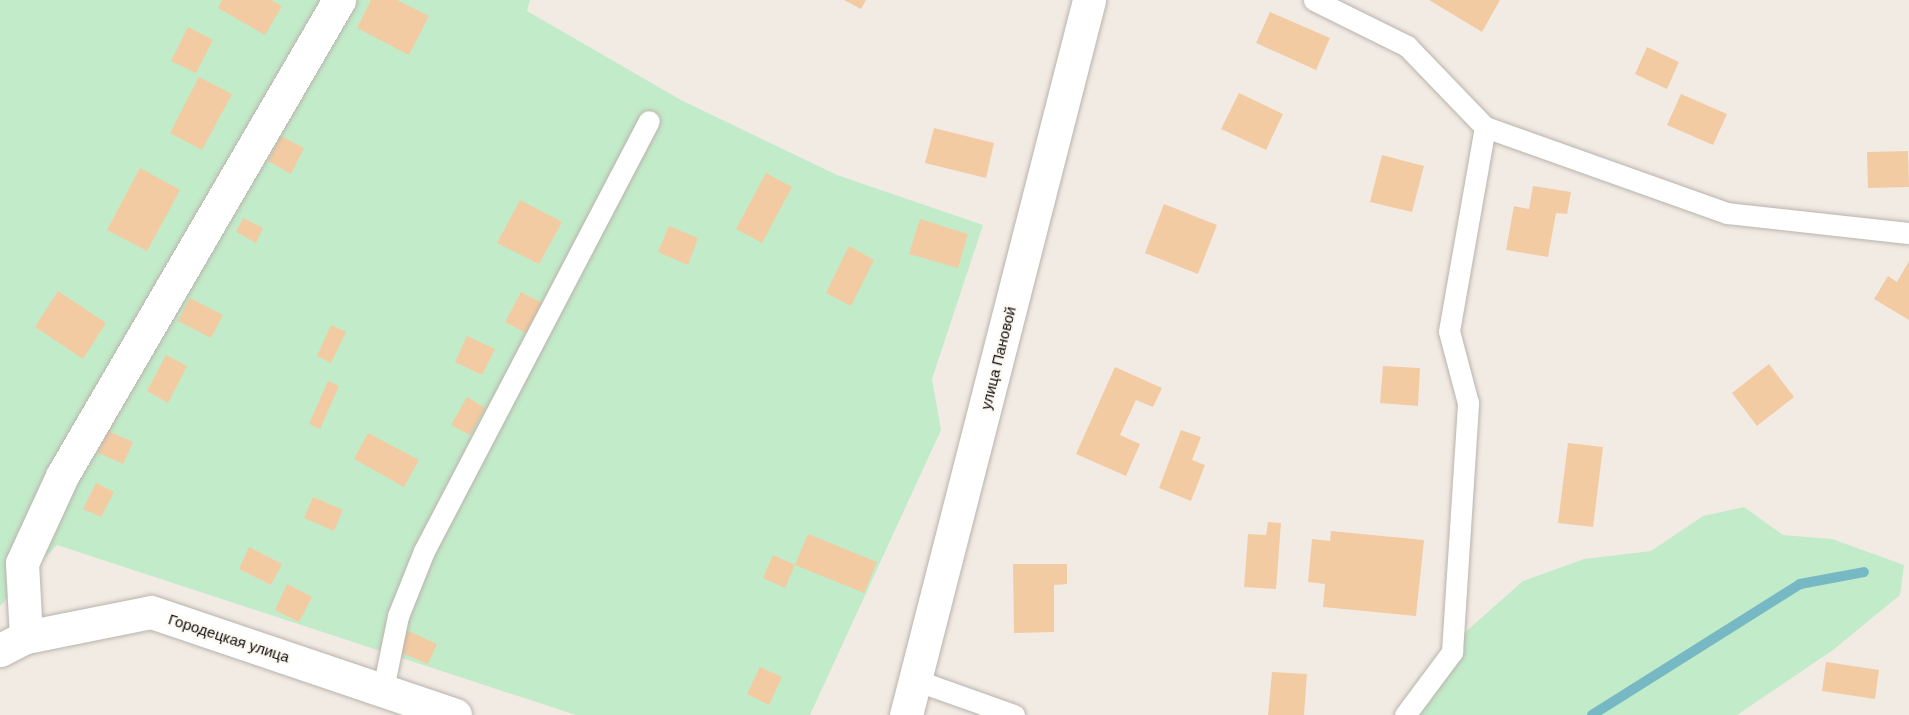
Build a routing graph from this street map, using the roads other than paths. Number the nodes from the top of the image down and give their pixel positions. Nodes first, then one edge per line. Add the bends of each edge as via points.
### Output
1 (339, 0) edge
2 (1089, 0) edge
3 (1314, 0) edge
4 (649, 121) dead end
5 (1485, 127) junction
6 (1909, 232) edge
7 (13, 644) edge
8 (918, 681) junction
9 (383, 689) junction
10 (455, 715) edge
11 (906, 715) edge
12 (1014, 715) edge
13 (1405, 715) edge

1 - 7 street via 62,476 22,563
2 - 8 street, улица Пановой
3 - 5 lane via 1407,46
4 - 9 lane via 424,551 398,616
5 - 6 lane via 1727,213
5 - 13 lane via 1449,331 1468,403 1452,652
7 - 9 street, Городецкая улица via 151,612
8 - 11 street, улица Пановой
8 - 12 lane
9 - 10 street, Городецкая улица

